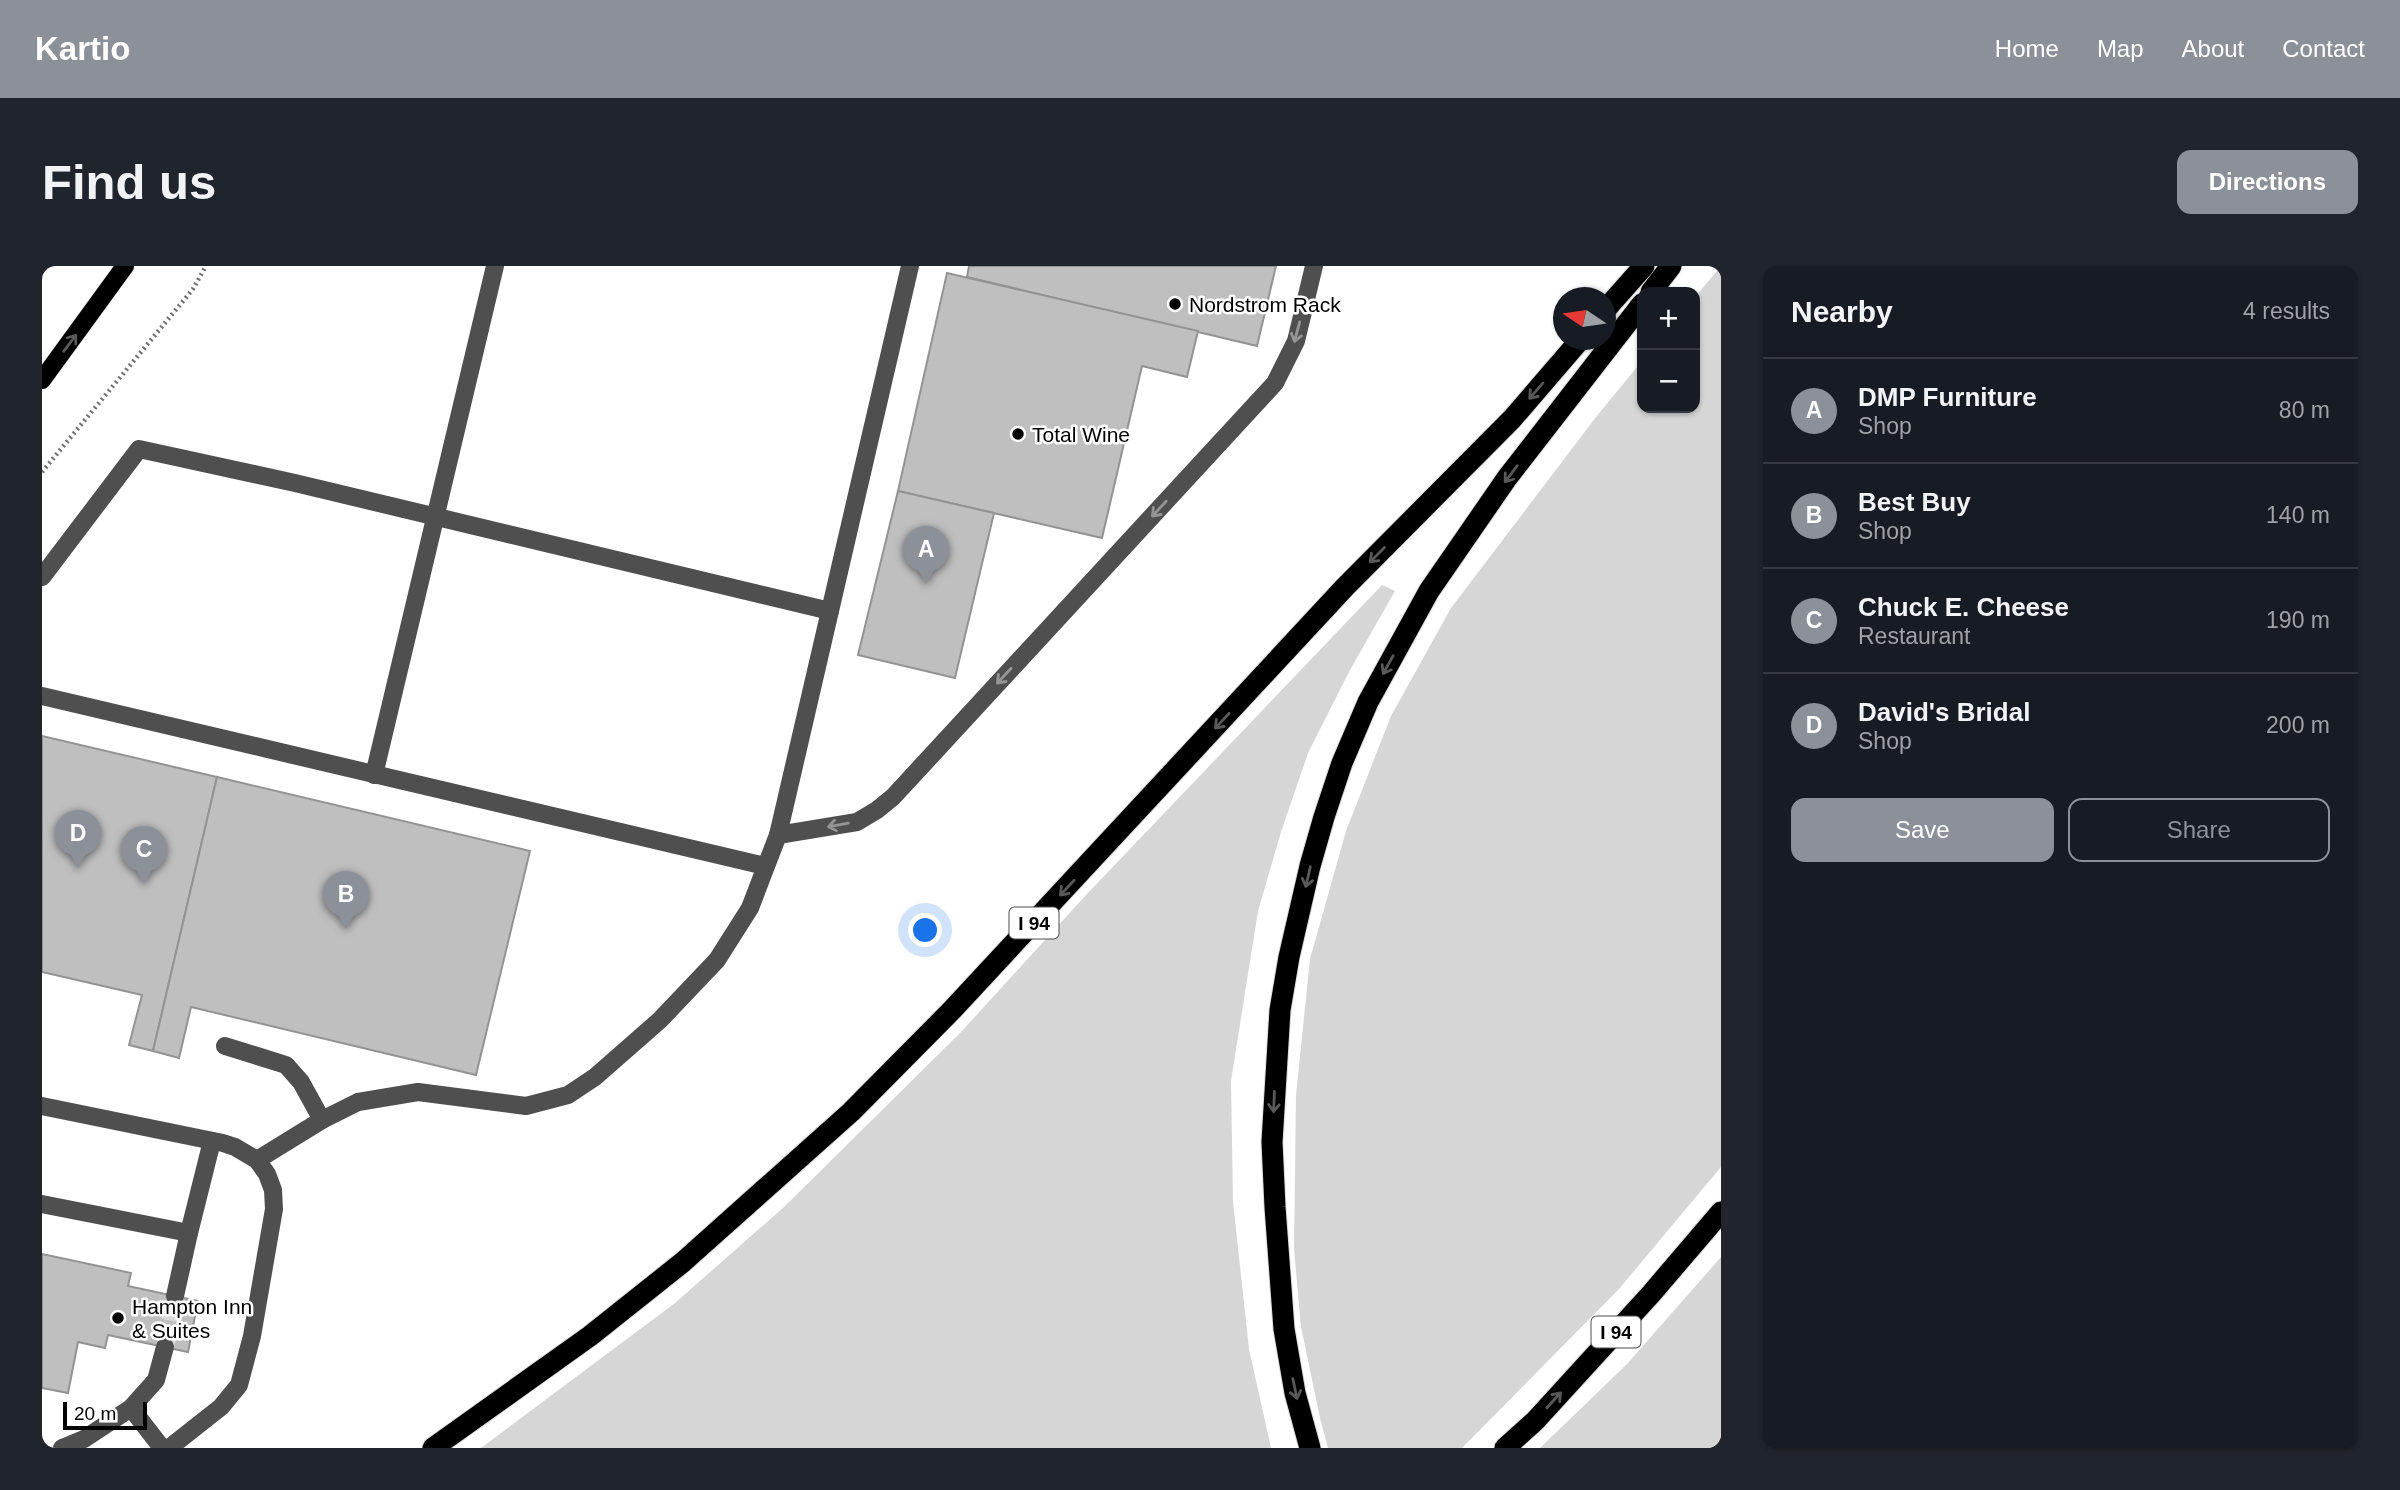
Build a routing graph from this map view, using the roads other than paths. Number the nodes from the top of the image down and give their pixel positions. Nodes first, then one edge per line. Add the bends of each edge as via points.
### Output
1 (125, 266) edge
2 (495, 266) edge
3 (910, 266) edge
4 (1314, 266) edge
5 (1644, 266) edge
6 (1671, 266) edge
7 (1655, 287) edge
8 (1616, 298) edge
9 (1637, 310) edge
10 (1571, 350) edge
11 (42, 380) edge
12 (434, 517) junction
13 (42, 577) edge
14 (830, 611) junction
15 (42, 696) edge
16 (374, 775) junction
17 (778, 835) junction
18 (765, 866) junction
19 (225, 1046) dead end
20 (42, 1106) edge
21 (322, 1121) junction
22 (212, 1141) junction
23 (257, 1160) junction
24 (42, 1204) edge
25 (1721, 1212) edge
26 (189, 1233) junction
27 (175, 1296) tunnel mouth
28 (165, 1347) tunnel mouth
29 (131, 1408) junction
30 (62, 1448) edge
31 (162, 1448) edge
32 (169, 1448) edge
33 (433, 1448) edge
34 (1310, 1448) edge
35 (1505, 1448) edge

11 -> 1 main road
2 - 12 lane
3 - 14 lane
4 -> 17 lane via 1296,341 1275,383 893,797 857,822
5 - 8 highway
6 - 7 highway
9 -> 34 highway via 1507,478 1429,592 1368,702 1342,763 1310,866 1280,1010 1272,1142 1284,1329
10 -> 33 highway, I 94 via 1512,419 1345,587 952,1010 850,1112 601,1328
12 - 13 lane via 139,449
12 - 14 lane
12 - 16 lane
14 - 17 lane
15 - 16 lane
16 - 18 lane
17 - 18 lane
18 - 21 lane via 750,908 717,960 660,1020 568,1095 526,1107 418,1092 358,1102
19 - 21 lane via 286,1065
20 - 22 lane
21 - 23 lane
22 - 23 lane
22 - 26 lane
23 - 32 lane via 273,1190 274,1209 239,1385 221,1407
24 - 26 lane
35 -> 25 highway, I 94 via 1535,1421
26 - 27 lane
28 - 29 lane via 156,1380
29 - 30 lane
29 - 31 lane

